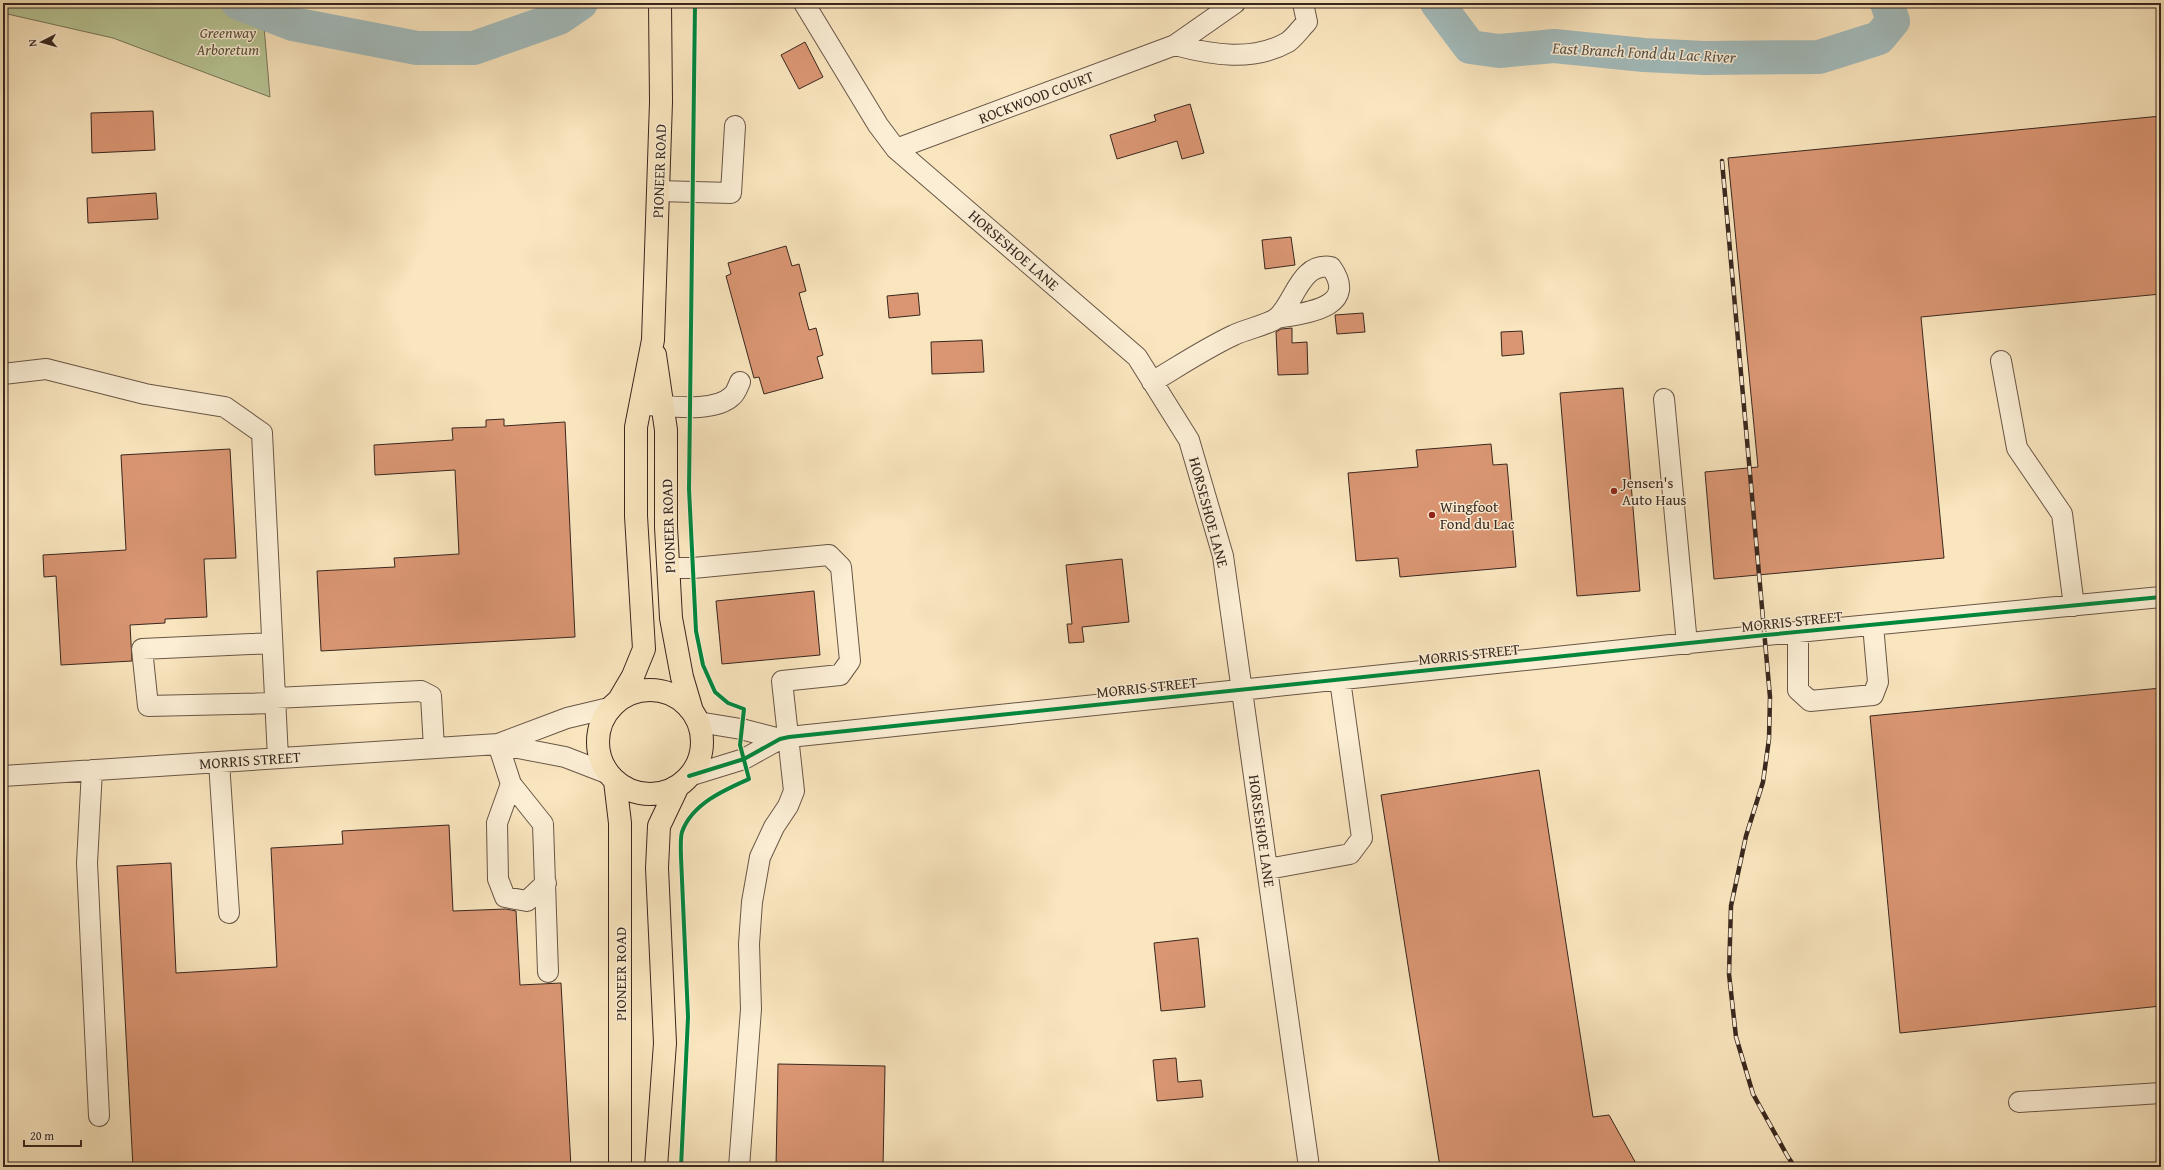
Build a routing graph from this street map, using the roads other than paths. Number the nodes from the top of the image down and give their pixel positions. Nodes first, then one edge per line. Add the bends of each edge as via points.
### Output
1 (660, 3) edge
2 (804, 3) edge
3 (1235, 3) edge
4 (1303, 3) edge
5 (1175, 45) junction
6 (735, 126) dead end
7 (896, 149) junction
8 (658, 191) junction
9 (1277, 318) dead end
10 (653, 340) junction
11 (2001, 361) dead end
12 (3, 374) edge
13 (740, 382) dead end
14 (1152, 382) junction
15 (1664, 400) dead end
16 (640, 404) junction
17 (663, 406) junction
18 (668, 568) junction
19 (2161, 597) edge
20 (2074, 606) junction
21 (1873, 625) junction
22 (1798, 632) junction
23 (272, 642) junction
24 (1687, 644) junction
25 (1340, 680) junction
26 (1242, 690) junction
27 (275, 700) junction
28 (615, 703) junction
29 (695, 716) junction
30 (785, 738) junction
31 (498, 744) junction
32 (434, 748) junction
33 (278, 758) junction
34 (219, 762) junction
35 (92, 770) junction
36 (3, 776) edge
37 (612, 778) junction
38 (683, 781) junction
39 (511, 784) junction
40 (1268, 869) junction
41 (546, 883) junction
42 (229, 913) dead end
43 (548, 972) dead end
44 (2161, 1094) edge
45 (2019, 1102) dead end
46 (99, 1116) dead end
47 (620, 1167) edge
48 (656, 1167) edge
49 (739, 1167) edge
50 (1309, 1167) edge

1 - 8 main road, PIONEER ROAD via 661,102
2 - 7 street, HORSESHOE LANE via 878,125
3 - 5 street, ROCKWOOD COURT
4 - 5 street via 1307,22 1289,41 1255,54 1209,54
5 - 7 street, ROCKWOOD COURT
6 - 8 street via 731,193
7 - 14 street, HORSESHOE LANE via 1137,356
8 - 10 main road, PIONEER ROAD
9 - 14 street via 1234,335
10 - 16 main road, PIONEER ROAD
10 - 17 main road, PIONEER ROAD
11 - 20 street via 2017,448 2062,514
12 - 23 street via 46,369 145,394 225,407 262,433
13 - 17 street via 733,396 720,403 690,407
14 - 26 street, HORSESHOE LANE via 1190,440 1223,556
15 - 24 street
16 - 17 street
16 - 28 main road, PIONEER ROAD via 636,427 636,516 644,650 633,676
17 - 18 main road, PIONEER ROAD via 666,430
18 - 29 main road, PIONEER ROAD via 671,618 682,677
18 - 30 street via 829,555 841,567 850,661 840,675 782,681
19 - 20 street, MORRIS STREET
20 - 21 street, MORRIS STREET
21 - 22 street, MORRIS STREET
21 - 22 street via 1878,682 1873,695 1810,701 1798,690
22 - 24 street, MORRIS STREET
23 - 27 street
23 - 27 street via 142,649 148,706
24 - 25 street, MORRIS STREET
25 - 26 street, MORRIS STREET
25 - 40 street via 1362,838 1350,854
26 - 30 street, MORRIS STREET
26 - 40 street, HORSESHOE LANE
27 - 32 street via 421,691 431,696
27 - 33 street
28 - 29 main road via 634,691 651,689 681,699
28 - 31 street, MORRIS STREET
28 - 37 main road via 599,730 598,748 601,761
29 - 30 street, MORRIS STREET
29 - 38 main road via 702,737 702,747 695,768
30 - 38 street, MORRIS STREET via 744,760
30 - 49 street via 794,791 760,857 752,902 749,944 751,1009
31 - 32 street, MORRIS STREET
31 - 37 street, MORRIS STREET via 565,757
31 - 39 street
32 - 33 street, MORRIS STREET
33 - 34 street, MORRIS STREET
34 - 35 street, MORRIS STREET
34 - 42 street
35 - 36 street, MORRIS STREET
35 - 46 street via 87,863
37 - 38 main road via 630,790 646,794 662,792
37 - 47 main road, PIONEER ROAD via 620,823
38 - 48 main road via 659,826 657,868 665,1043
39 - 41 street via 543,824
39 - 41 street via 497,823 498,879 505,897 527,901
40 - 50 street, HORSESHOE LANE
41 - 43 street
44 - 45 street

